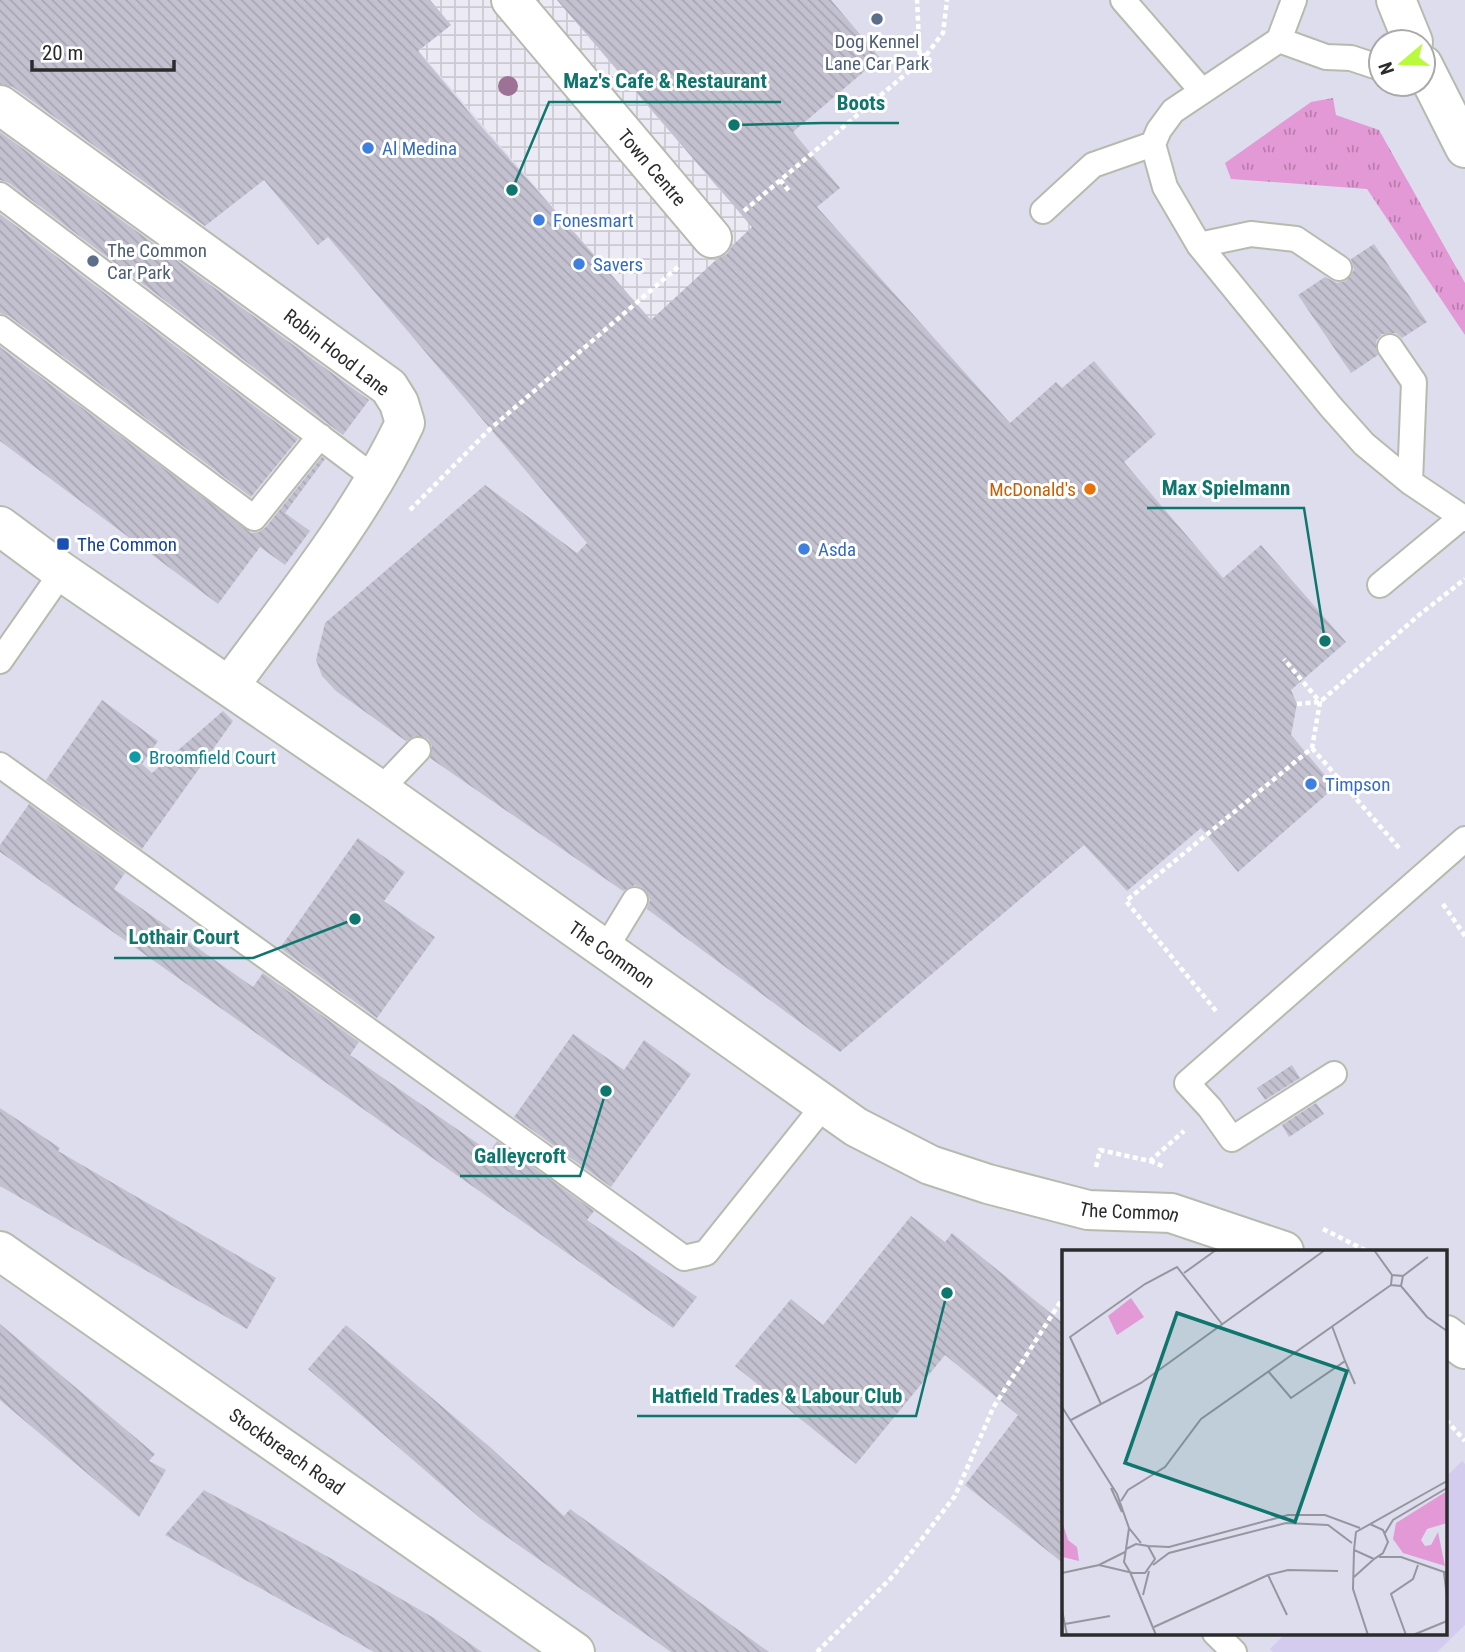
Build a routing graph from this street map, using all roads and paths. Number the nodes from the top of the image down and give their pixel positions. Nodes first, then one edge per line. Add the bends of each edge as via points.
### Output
1 (511, 0) edge
2 (917, 0) edge
3 (947, 0) edge
4 (1294, 0) edge
5 (1396, 0) edge
6 (1125, 1) edge
7 (1407, 28) edge
8 (1279, 40) junction
9 (920, 62) junction
10 (1367, 63) edge
11 (1202, 92) junction
12 (1437, 98) edge
13 (0, 105) edge
14 (1153, 144) junction
15 (1465, 148) edge
16 (780, 180) junction
17 (790, 192) dead end
18 (0, 195) edge
19 (1043, 211) dead end
20 (712, 238) junction
21 (1199, 245) junction
22 (1339, 268) dead end
23 (0, 328) edge
24 (1390, 347) dead end
25 (320, 436) junction
26 (376, 479) junction
27 (1410, 482) junction
28 (402, 518) dead end
29 (1464, 518) edge
30 (0, 526) edge
31 (62, 572) junction
32 (1465, 579) edge
33 (1380, 585) dead end
34 (1284, 659) dead end
35 (0, 661) edge
36 (230, 685) junction
37 (1320, 702) junction
38 (1297, 704) dead end
39 (1312, 748) junction
40 (418, 750) dead end
41 (0, 765) edge
42 (380, 790) junction
43 (1465, 839) edge
44 (1424, 876) junction
45 (635, 900) dead end
46 (1465, 936) edge
47 (604, 951) junction
48 (1238, 1038) junction
49 (1334, 1074) dead end
50 (824, 1104) junction
51 (1281, 1250) edge
52 (0, 1251) edge
53 (1062, 1299) edge
54 (1448, 1336) edge
55 (1465, 1349) edge
56 (1448, 1422) edge
57 (1465, 1441) edge
58 (1216, 1634) edge
59 (575, 1652) edge
60 (817, 1652) edge
61 (1234, 1652) edge

1 - 20 street, Town Centre
2 - 9 path
3 - 9 path via 943,33
4 - 8 lane
5 - 7 street
6 - 11 lane
8 - 10 lane via 1326,58
8 - 11 lane
9 - 16 path
11 - 14 lane via 1173,111
12 - 15 street
13 - 26 street, Robin Hood Lane via 388,387 405,423
14 - 19 lane via 1093,165
14 - 21 lane via 1165,187
16 - 17 path
16 - 20 path
18 - 25 lane
20 - 28 path via 490,429
21 - 22 lane via 1251,234 1296,239
21 - 27 lane via 1356,435
23 - 25 lane via 254,518
24 - 27 lane via 1413,383
25 - 26 lane
26 - 36 street, Robin Hood Lane
27 - 29 lane
29 - 33 lane
30 - 31 street, The Common
31 - 35 lane
31 - 36 street, The Common
32 - 37 path
34 - 37 path
36 - 42 street, The Common
37 - 38 path
37 - 39 path
39 - 44 path
39 - 48 path via 1126,901
40 - 42 lane
41 - 50 lane via 684,1258 706,1253
42 - 47 street, The Common
43 - 44 lane
44 - 46 path
44 - 48 lane
45 - 47 lane
47 - 50 street, The Common
48 - 49 lane via 1187,1083 1232,1139
50 - 51 street, The Common via 865,1132 930,1165 988,1184 1088,1210 1171,1213
52 - 59 street, Stockbreach Road
53 - 60 path via 993,1408 955,1496 893,1576
54 - 55 street
56 - 57 path
58 - 61 lane

